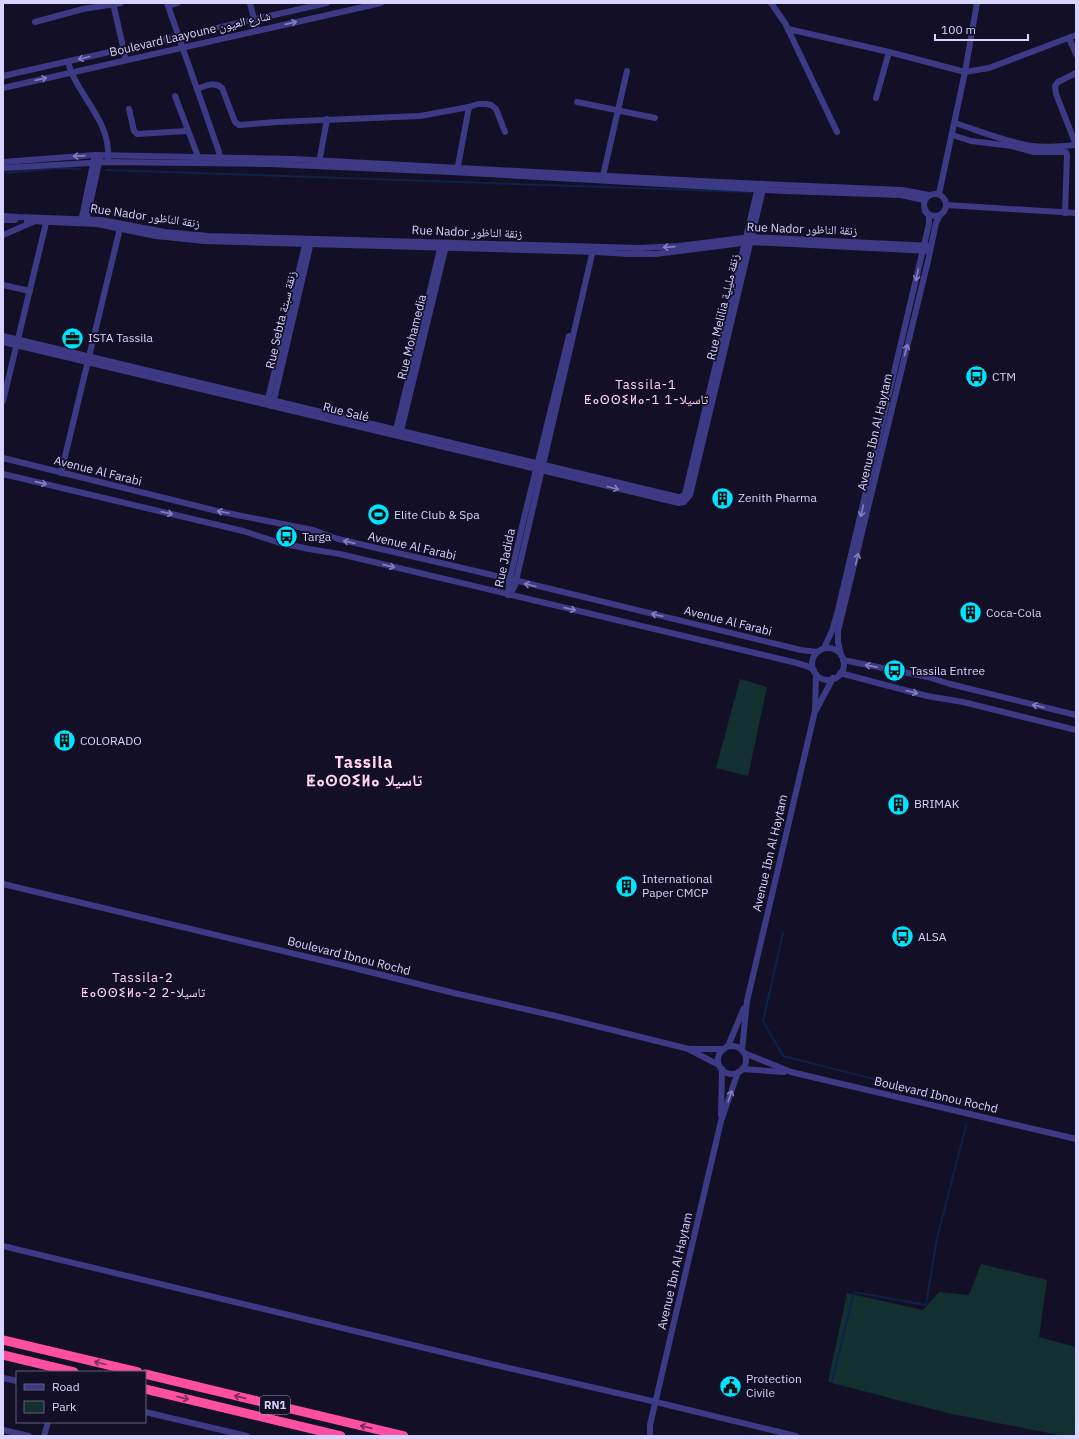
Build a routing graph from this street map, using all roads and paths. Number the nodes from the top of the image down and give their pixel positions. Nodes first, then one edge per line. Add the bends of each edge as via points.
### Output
1 (121, 3) edge
2 (178, 3) edge
3 (250, 3) edge
4 (327, 3) edge
5 (381, 3) edge
6 (771, 3) edge
7 (977, 3) edge
8 (113, 4) edge
9 (167, 5) edge
10 (83, 6) edge
11 (254, 19) junction
12 (35, 22) dead end
13 (788, 29) junction
14 (257, 31) junction
15 (1076, 35) edge
16 (178, 36) junction
17 (1069, 38) junction
18 (182, 47) junction
19 (124, 49) junction
20 (889, 52) junction
21 (1076, 54) edge
22 (126, 60) junction
23 (68, 62) junction
24 (627, 71) dead end
25 (70, 72) junction
26 (965, 72) junction
27 (1076, 73) edge
28 (3, 76) edge
29 (3, 88) edge
30 (197, 89) junction
31 (175, 96) dead end
32 (876, 98) dead end
33 (577, 102) dead end
34 (470, 107) junction
35 (129, 109) dead end
36 (618, 110) junction
37 (655, 118) dead end
38 (326, 119) junction
39 (955, 122) junction
40 (187, 131) junction
41 (505, 132) dead end
42 (837, 132) dead end
43 (952, 135) junction
44 (1076, 145) edge
45 (1048, 149) junction
46 (97, 159) junction
47 (108, 159) junction
48 (195, 160) junction
49 (220, 160) junction
50 (3, 162) edge
51 (319, 163) junction
52 (3, 168) edge
53 (457, 170) junction
54 (602, 179) junction
55 (760, 187) junction
56 (939, 194) junction
57 (929, 195) junction
58 (924, 200) junction
59 (946, 205) junction
60 (925, 211) junction
61 (1065, 213) junction
62 (1076, 214) edge
63 (940, 215) junction
64 (3, 216) edge
65 (3, 220) edge
66 (31, 220) junction
67 (47, 220) junction
68 (84, 221) junction
69 (121, 225) junction
70 (3, 231) edge
71 (3, 235) edge
72 (748, 240) junction
73 (308, 242) junction
74 (443, 246) junction
75 (923, 248) junction
76 (930, 249) junction
77 (592, 250) junction
78 (3, 285) edge
79 (30, 291) junction
80 (3, 336) edge
81 (3, 342) edge
82 (17, 343) junction
83 (88, 360) junction
84 (897, 374) junction
85 (3, 397) edge
86 (270, 403) junction
87 (398, 434) junction
88 (3, 458) edge
89 (539, 467) junction
90 (3, 474) edge
91 (61, 474) junction
92 (682, 499) joint
93 (513, 580) junction
94 (508, 595) junction
95 (824, 648) junction
96 (817, 652) junction
97 (842, 657) junction
98 (815, 672) junction
99 (840, 674) junction
100 (833, 678) junction
101 (815, 711) junction
102 (1076, 715) edge
103 (1076, 730) edge
104 (3, 884) edge
105 (747, 1001) junction
106 (726, 1047) junction
107 (689, 1049) junction
108 (743, 1052) junction
109 (720, 1067) junction
110 (740, 1070) junction
111 (790, 1072) junction
112 (721, 1121) junction
113 (1076, 1140) edge
114 (3, 1246) edge
115 (3, 1340) edge
116 (3, 1355) edge
117 (70, 1371) edge
118 (134, 1371) edge
119 (146, 1374) edge
120 (3, 1378) edge
121 (16, 1381) edge
122 (146, 1389) edge
123 (656, 1402) junction
124 (146, 1412) edge
125 (48, 1423) edge
126 (650, 1425) junction
127 (3, 1430) edge
128 (29, 1436) edge
129 (44, 1436) edge
130 (245, 1436) edge
131 (341, 1436) edge
132 (404, 1436) edge
133 (645, 1436) edge
134 (650, 1436) edge
135 (796, 1436) edge

1 - 8 street
2 - 9 street
3 - 11 street
4 - 11 street, Boulevard Laayoune شارع العيون
14 -> 5 street, Boulevard Laayoune شارع العيون
6 - 13 street
7 - 26 street
8 - 10 street
8 - 19 street
9 - 16 street
10 - 12 street
11 - 14 street
11 - 16 street, Boulevard Laayoune شارع العيون
13 - 20 street
13 - 42 street
14 - 18 street, Boulevard Laayoune شارع العيون
15 - 17 street
16 - 18 street
16 - 19 street, Boulevard Laayoune شارع العيون
17 - 21 street
17 - 26 street via 989,68
18 - 22 street, Boulevard Laayoune شارع العيون
18 - 30 street
19 - 22 street
19 -> 23 street, Boulevard Laayoune شارع العيون
20 - 26 street
20 - 32 street
22 - 25 street, Boulevard Laayoune شارع العيون
23 - 25 street
23 - 28 street, Boulevard Laayoune شارع العيون
24 - 36 street
29 -> 25 street, Boulevard Laayoune شارع العيون
25 - 47 street via 101,123 107,139
26 - 39 street
27 - 44 street via 1055,86
30 - 38 street via 212,84 220,86 235,122 239,125
30 - 49 street
31 - 40 street
33 - 36 street
34 - 38 street via 420,116
34 - 41 street via 478,104 491,105 498,112
34 - 53 street
35 - 40 street via 137,134
36 - 37 street
36 - 54 street
38 - 51 street
39 - 43 street
39 - 45 street via 1014,142
40 - 48 street
43 - 45 street via 1034,152
43 - 56 street
44 - 45 street
45 - 61 street via 1065,152 1067,155
46 - 47 street
46 -> 50 street
46 - 52 street
46 - 68 street
47 - 48 street
48 - 49 street
49 - 51 street
51 - 53 street
53 - 54 street
54 - 55 street
55 - 57 street via 902,190
55 - 58 street via 902,195
55 - 72 street, Rue Melilia زنقة مليلية
56 - 57 street
56 - 59 street via 944,198
57 - 58 street
58 - 60 street
59 - 61 street
59 - 63 street
60 - 63 street via 930,215
60 - 75 street, Avenue Ibn Al Haytam via 930,222
61 - 62 street
63 - 76 street, Avenue Ibn Al Haytam
64 - 66 street, Rue Nador زنقة الناظور
65 - 66 street, Rue Nador زنقة الناظور
66 - 67 street, Rue Nador زنقة الناظور
66 - 67 street, Rue Nador زنقة الناظور
66 - 70 street
66 - 71 street
67 - 68 street, Rue Nador زنقة الناظور
67 - 79 street
68 - 69 street, Rue Nador زنقة الناظور
69 - 73 street, Rue Nador زنقة الناظور via 195,236
69 - 83 street
72 - 75 street, Rue Nador زنقة الناظور
72 - 77 street, Rue Nador زنقة الناظور via 693,251 656,254
72 - 92 street, Rue Melilia زنقة مليلية via 690,495
73 - 74 street, Rue Nador زنقة الناظور
73 - 86 street, Rue Sebta زنقة سبتة
74 - 77 street, Rue Nador زنقة الناظور
74 - 87 street, Rue Mohamedia
75 - 76 street, Rue Nador زنقة الناظور
75 -> 84 street, Avenue Ibn Al Haytam
84 -> 76 street, Avenue Ibn Al Haytam
77 - 89 street, Rue Jadida
78 - 79 street
79 - 82 street
80 - 82 street, Rue Salé
81 - 82 street, Rue Salé
82 - 83 street, Rue Salé
82 - 85 street
83 - 86 street, Rue Salé
83 - 91 street
84 -> 95 street, Avenue Ibn Al Haytam via 840,604
97 -> 84 street, Avenue Ibn Al Haytam via 838,632
86 - 87 street, Rue Salé
87 - 89 street, Rue Salé
88 - 91 street, Avenue Al Farabi
89 - 92 street, Rue Salé via 672,503 679,503
89 - 93 street, Rue Jadida
90 -> 94 street, Avenue Al Farabi via 243,531 277,542 340,554
93 -> 91 street, Avenue Al Farabi via 344,541 306,529
93 - 94 street, Rue Jadida via 513,589
96 -> 93 street, Avenue Al Farabi
94 -> 98 street, Avenue Al Farabi via 800,664
95 - 96 street
95 - 97 street via 834,649
96 - 98 street via 812,662
97 - 99 street via 843,668
102 -> 97 street
98 - 100 street via 824,679
98 - 101 street, Avenue Ibn Al Haytam
99 - 100 street
99 -> 103 street
100 - 101 street, Avenue Ibn Al Haytam
101 - 105 street, Avenue Ibn Al Haytam
104 - 107 street, Boulevard Ibnou Rochd
105 - 106 street, Avenue Ibn Al Haytam
105 - 108 street, Avenue Ibn Al Haytam
106 - 107 street, Boulevard Ibnou Rochd
106 - 108 street via 737,1047
106 - 109 street via 718,1056
107 - 109 street, Boulevard Ibnou Rochd
108 - 110 street via 746,1061
108 - 111 street, Boulevard Ibnou Rochd
109 - 110 street via 730,1073
109 - 112 street, Avenue Ibn Al Haytam
110 - 111 street, Boulevard Ibnou Rochd
112 -> 110 street, Avenue Ibn Al Haytam
111 - 113 street, Boulevard Ibnou Rochd
112 - 123 street, Avenue Ibn Al Haytam
114 - 123 street
118 -> 115 highway
116 - 117 highway
132 -> 119 highway, RN1
120 - 121 street
122 -> 131 highway, RN1
123 - 126 street, Avenue Ibn Al Haytam
123 - 135 street
124 - 130 street
125 - 129 street
126 - 133 street, Avenue Ibn Al Haytam
126 - 134 street, Avenue Ibn Al Haytam
127 - 128 street

